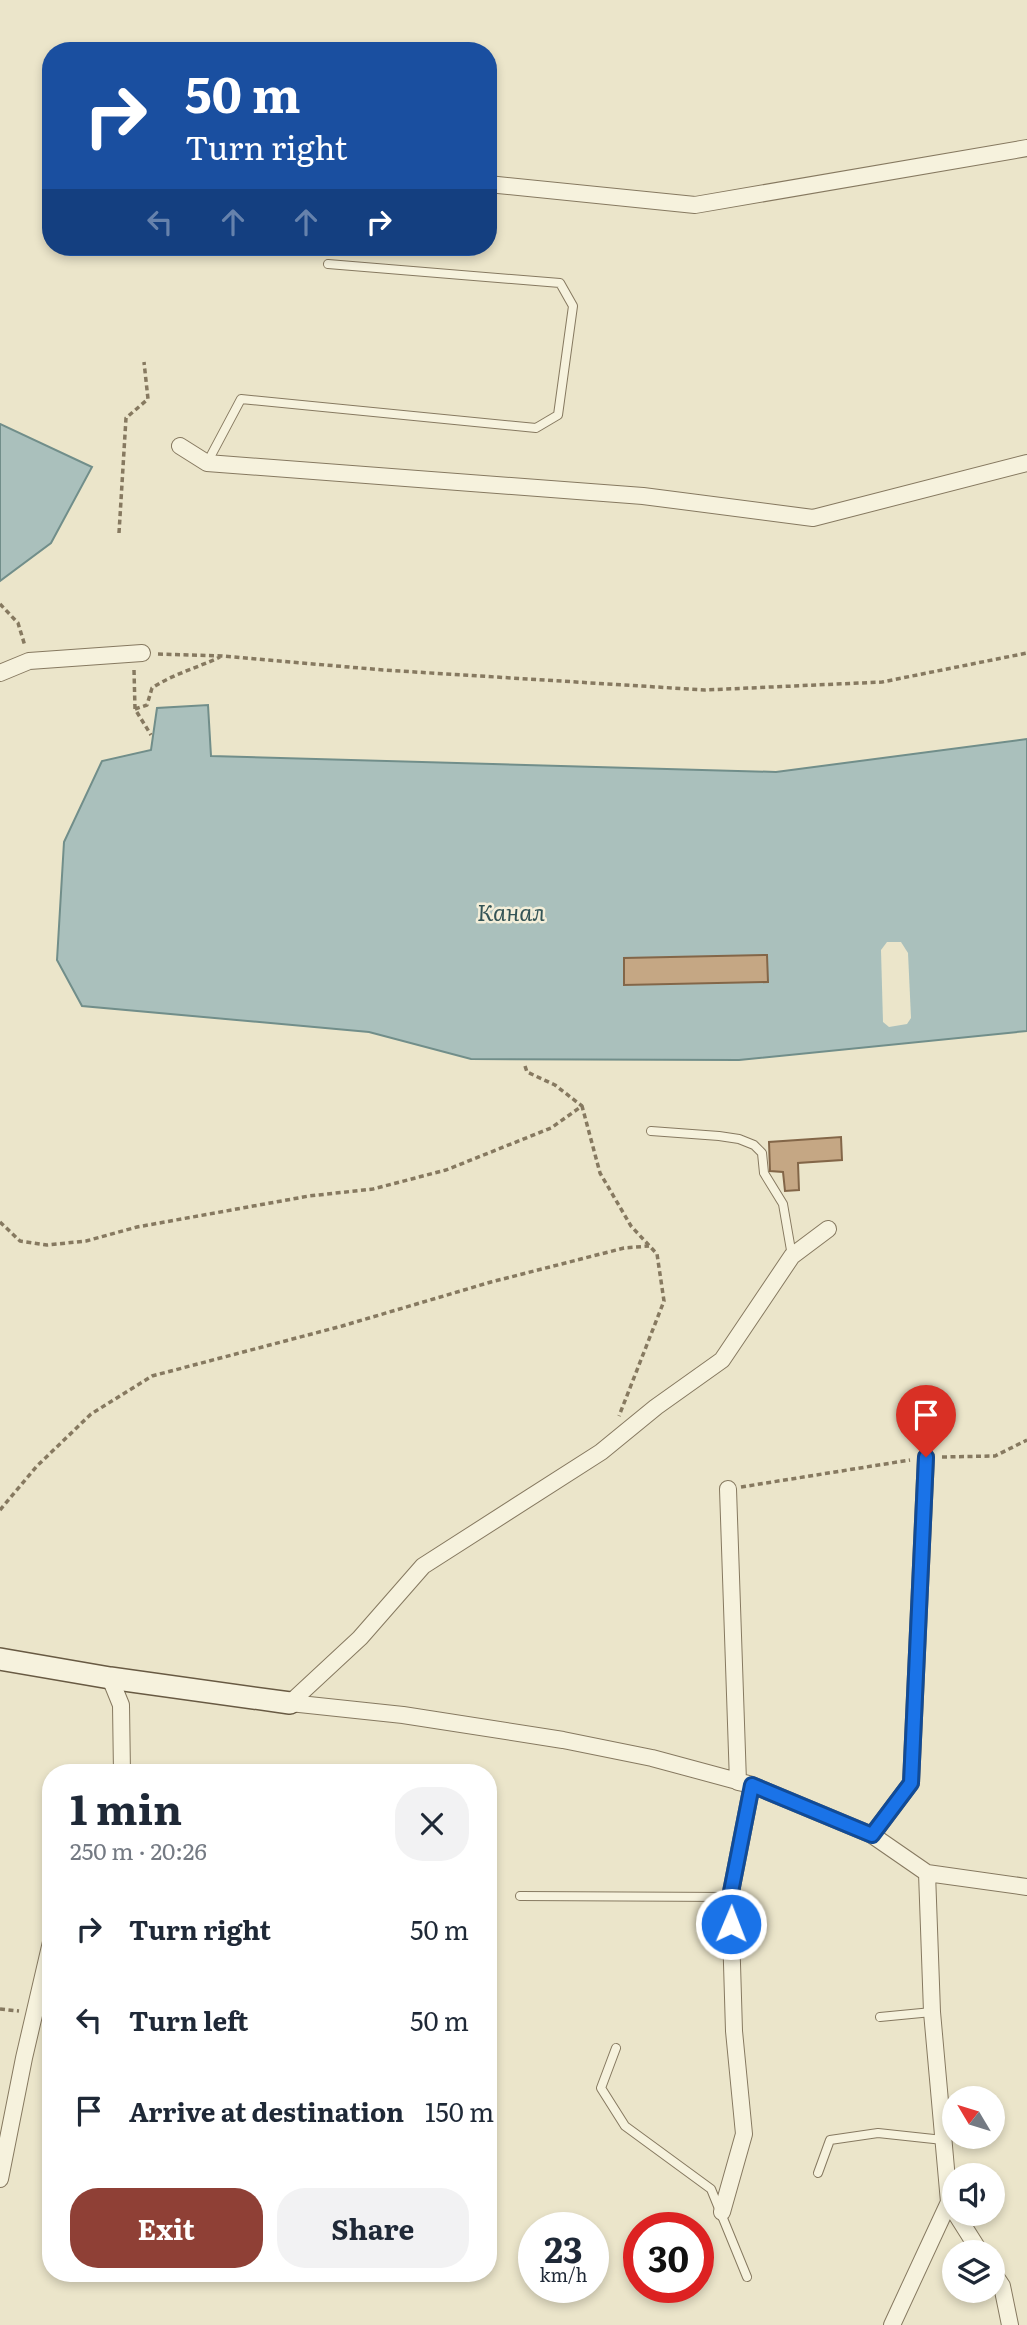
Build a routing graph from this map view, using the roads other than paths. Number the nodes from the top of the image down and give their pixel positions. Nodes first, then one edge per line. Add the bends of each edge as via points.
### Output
1 (1027, 148) edge
2 (497, 185) edge
3 (328, 264) dead end
4 (180, 446) dead end
5 (207, 463) junction
6 (1027, 463) edge
7 (138, 653) road end
8 (0, 673) edge
9 (651, 1131) dead end
10 (828, 1229) dead end
11 (792, 1256) junction
12 (926, 1457) road end
13 (728, 1489) road end
14 (0, 1659) edge
15 (110, 1678) junction
16 (290, 1703) junction
17 (122, 1764) edge
18 (745, 1783) junction
19 (872, 1835) junction
20 (927, 1873) junction
21 (1027, 1887) edge
22 (520, 1896) dead end
23 (730, 1897) junction
24 (42, 1981) edge
25 (932, 2012) junction
26 (880, 2017) dead end
27 (616, 2048) dead end
28 (942, 2128) edge
29 (942, 2140) edge
30 (818, 2173) dead end
31 (0, 2179) edge
32 (722, 2212) junction
33 (944, 2226) edge
34 (747, 2277) dead end
35 (1005, 2301) edge
36 (892, 2325) edge
37 (1010, 2325) edge

1 - 2 street via 695,205
3 - 5 lane via 560,283 573,306 558,415 536,428 241,399
4 - 5 street
5 - 6 street via 643,496 813,518
7 - 8 street via 29,661
9 - 11 lane via 719,1136 754,1145 762,1153 764,1173 783,1204
10 - 11 street
11 - 16 street via 722,1360 601,1452 424,1566 360,1638
12 - 19 street via 911,1783
13 - 18 street
14 - 15 street
15 - 16 street
15 - 17 street via 121,1705
16 - 18 street via 563,1740
18 - 19 street
18 - 23 street
19 - 20 street
20 - 21 street
20 - 25 street
22 - 23 lane
23 - 32 street via 734,2031 744,2134
24 - 31 street
25 - 26 lane
25 - 28 street
27 - 32 lane via 601,2088 625,2126 711,2189
29 - 30 lane via 878,2133 830,2140
32 - 34 lane
33 - 36 street
35 - 37 street

